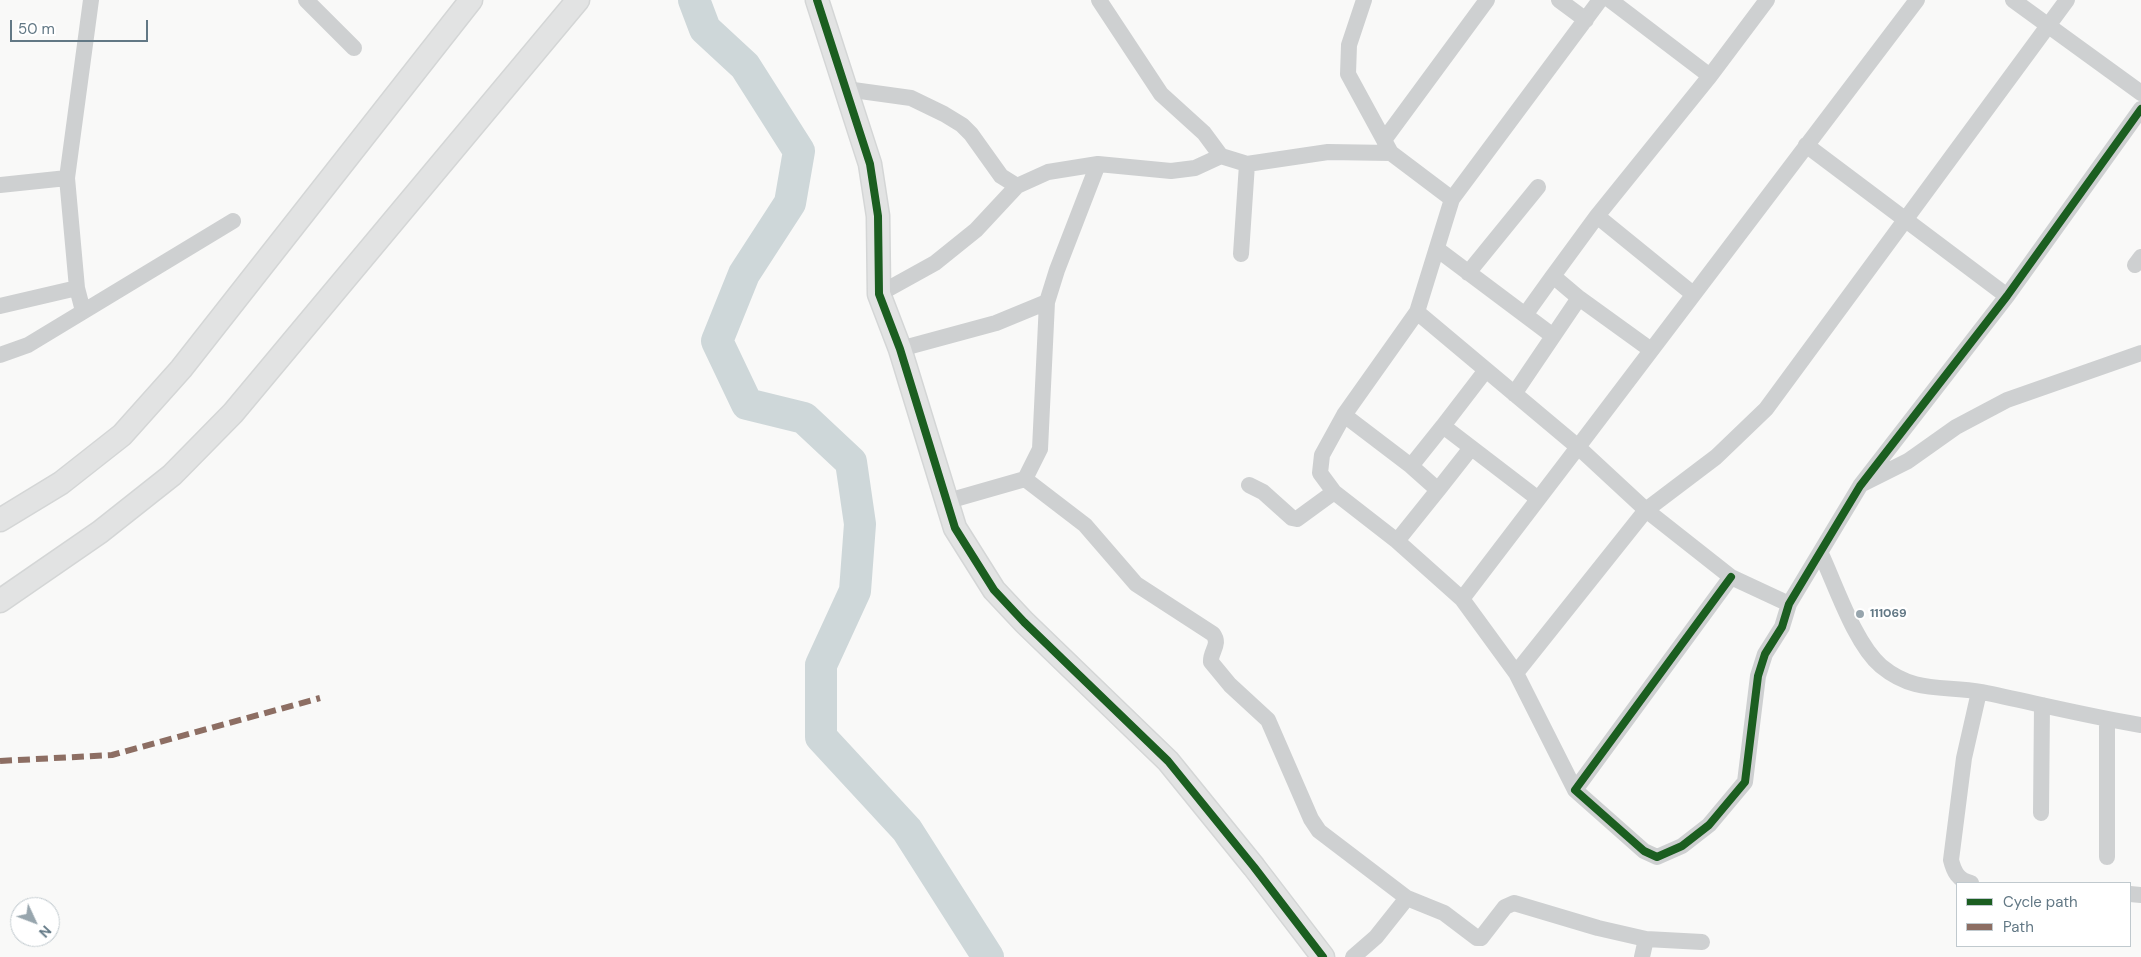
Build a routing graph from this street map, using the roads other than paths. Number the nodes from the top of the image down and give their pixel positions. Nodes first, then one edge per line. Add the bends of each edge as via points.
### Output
1 (91, 0) edge
2 (306, 0) edge
3 (471, 0) edge
4 (578, 0) edge
5 (817, 0) edge
6 (1099, 0) edge
7 (1364, 0) edge
8 (1487, 0) edge
9 (1559, 0) edge
10 (1600, 0) edge
11 (1610, 0) edge
12 (1767, 0) edge
13 (1917, 0) edge
14 (2014, 0) edge
15 (2067, 0) edge
16 (1586, 20) junction
17 (2047, 26) junction
18 (354, 48) dead end
19 (1710, 76) junction
20 (846, 89) junction
21 (2141, 93) edge
22 (2141, 109) edge
23 (1806, 145) junction
24 (1387, 146) junction
25 (1221, 156) junction
26 (1098, 164) junction
27 (1246, 164) junction
28 (67, 178) junction
29 (0, 185) edge
30 (1017, 186) junction
31 (1538, 187) dead end
32 (1452, 199) junction
33 (1597, 216) junction
34 (1906, 220) junction
35 (233, 222) dead end
36 (1437, 249) junction
37 (1241, 254) dead end
38 (1468, 273) junction
39 (1553, 276) junction
40 (77, 288) junction
41 (879, 294) junction
42 (1693, 294) junction
43 (2006, 296) junction
44 (1579, 298) junction
45 (1047, 302) junction
46 (0, 306) edge
47 (83, 311) junction
48 (1417, 312) junction
49 (1525, 315) junction
50 (1553, 336) junction
51 (900, 349) junction
52 (1652, 350) junction
53 (2141, 354) edge
54 (0, 355) edge
55 (1486, 370) junction
56 (1514, 394) junction
57 (1344, 415) junction
58 (1443, 426) junction
59 (1578, 447) junction
60 (1471, 448) junction
61 (1411, 466) junction
62 (1025, 479) junction
63 (1249, 485) dead end
64 (1860, 486) junction
65 (1438, 490) junction
66 (1334, 492) junction
67 (1538, 498) junction
68 (948, 501) junction
69 (1646, 510) junction
70 (0, 520) edge
71 (1397, 541) junction
72 (1821, 554) junction
73 (1731, 577) junction
74 (1462, 600) junction
75 (0, 601) edge
76 (1789, 604) junction
77 (1516, 673) junction
78 (1978, 692) junction
79 (2042, 705) junction
80 (2107, 720) junction
81 (2141, 725) edge
82 (1575, 790) junction
83 (2041, 813) dead end
84 (2107, 858) dead end
85 (1964, 882) edge
86 (1407, 898) junction
87 (1646, 939) junction
88 (1702, 942) dead end
89 (1322, 957) edge
90 (1353, 957) edge
91 (1642, 957) edge

1 - 28 street
2 - 18 street
3 - 70 main road via 181,369 122,434 61,483
4 - 75 main road via 233,413 172,475 100,532
5 - 20 main road
6 - 25 street via 1161,94 1204,133
7 - 24 street via 1349,45 1348,74
8 - 24 street
9 - 16 street
10 - 16 street
11 - 19 street
12 - 19 street
13 - 23 street
14 - 17 street
15 - 17 street
16 - 32 street
17 - 21 street
17 - 34 street
19 - 33 street
20 - 30 street via 911,98 944,114 962,125 1001,176
20 - 41 main road via 870,164 878,216
22 - 43 street
23 - 34 street
23 - 42 street
24 - 27 street
24 - 32 street
25 - 26 street via 1195,168 1171,171
25 - 27 street
26 - 30 street via 1048,172
26 - 45 street
27 - 37 street
28 - 29 street
28 - 40 street
30 - 41 street via 976,230 935,263
31 - 38 street
32 - 36 street
33 - 39 street
33 - 42 street
34 - 43 street
34 - 69 street via 1766,409 1716,457
35 - 47 street
36 - 38 street
36 - 48 street
38 - 49 street
39 - 44 street
39 - 49 street
40 - 46 street
40 - 47 street
41 - 51 main road
42 - 52 street
43 - 64 street
44 - 50 street
44 - 52 street
45 - 51 street via 996,323
45 - 62 street via 1040,449
47 - 54 street via 28,346
48 - 55 street
48 - 57 street
49 - 50 street
50 - 56 street
51 - 68 main road
52 - 59 street
53 - 64 street via 2007,400 1956,427 1908,461
55 - 56 street
55 - 58 street
56 - 59 street
57 - 61 street
57 - 66 street via 1322,455 1320,473
58 - 60 street
58 - 61 street
59 - 67 street
59 - 69 street
60 - 65 street
60 - 67 street
61 - 65 street
62 - 68 street
62 - 86 street via 1085,525 1136,584 1213,634 1216,645 1211,662 1230,685 1268,720 1319,831
63 - 66 street via 1263,492 1297,520
64 - 72 street
65 - 71 street
66 - 71 street
67 - 74 street
68 - 89 main road via 955,528 994,590 1168,761
69 - 73 street
69 - 77 street
71 - 74 street
72 - 76 street
72 - 78 street via 1865,648 1880,666 1900,679 1928,688
73 - 76 street
73 - 82 street
74 - 77 street
76 - 82 street via 1782,627 1765,654 1758,676 1745,782 1709,825 1682,846 1657,857 1644,851
77 - 82 street
78 - 79 street
78 - 85 street via 1964,758 1951,860 1955,873
79 - 80 street
79 - 83 street
80 - 81 street
80 - 84 street
86 - 87 street via 1444,914 1477,938 1481,938 1506,907 1514,903
86 - 90 street via 1376,937
87 - 88 street
87 - 91 street

